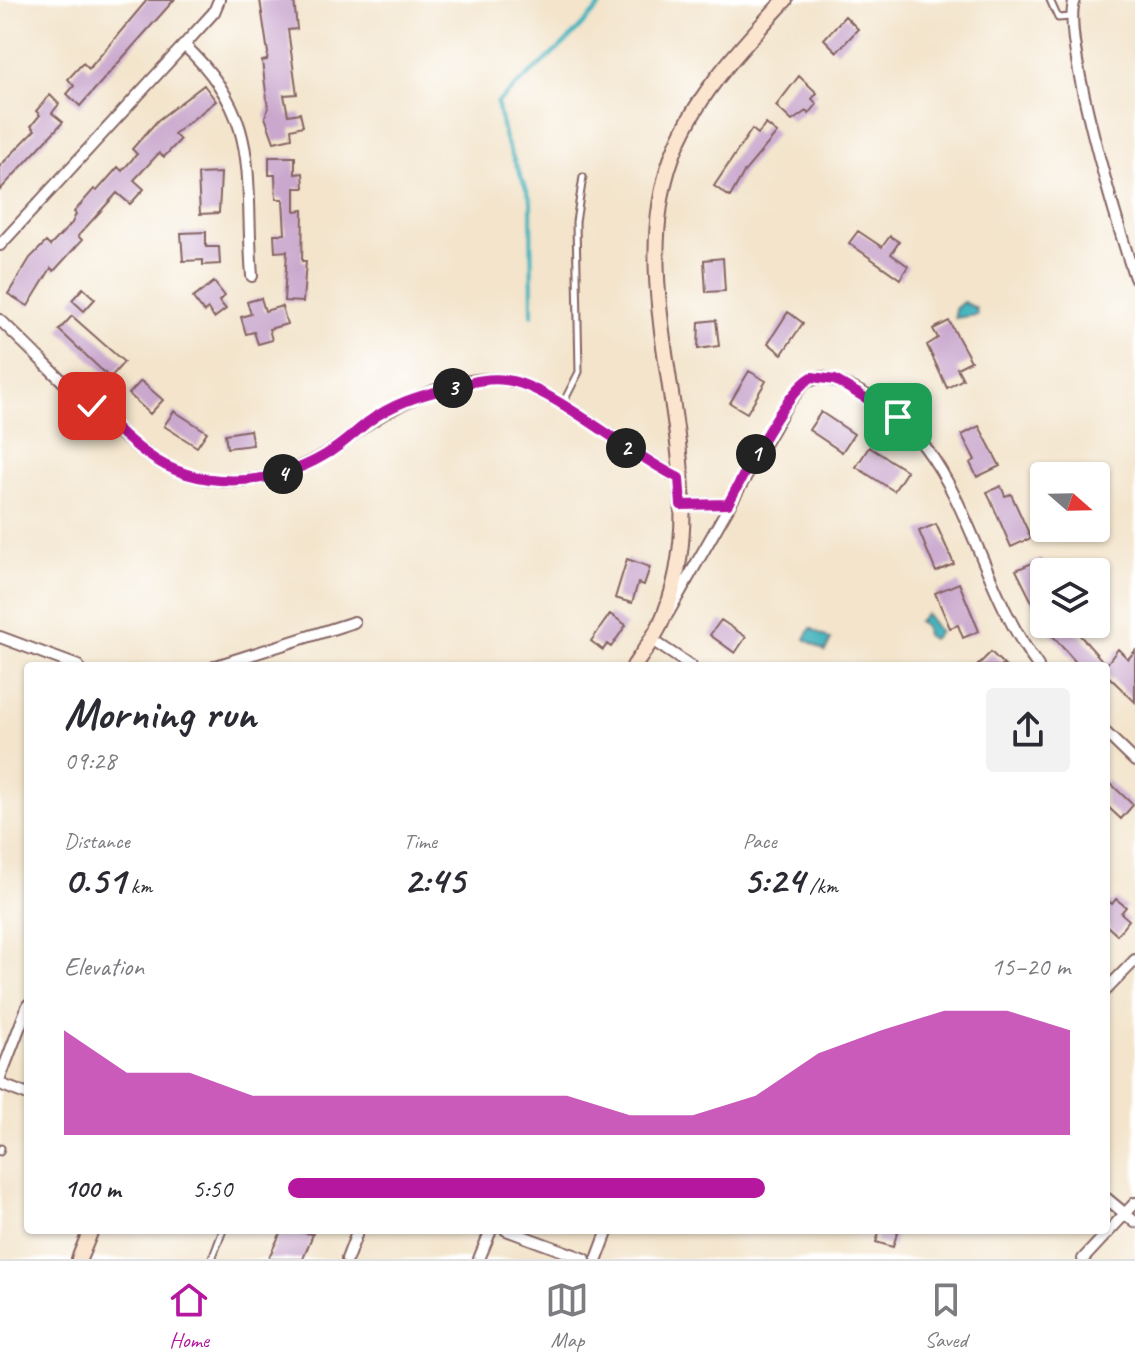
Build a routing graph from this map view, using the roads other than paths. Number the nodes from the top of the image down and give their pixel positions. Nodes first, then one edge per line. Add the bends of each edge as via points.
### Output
1 (219, 0) edge
2 (785, 0) edge
3 (1050, 0) edge
4 (1075, 0) edge
5 (1071, 17) junction
6 (184, 45) junction
7 (583, 177) dead end
8 (0, 245) edge
9 (252, 276) dead end
10 (1135, 278) edge
11 (0, 320) edge
12 (561, 406) junction
13 (679, 478) junction
14 (728, 504) junction
15 (681, 505) junction
16 (354, 622) dead end
17 (661, 624) junction
18 (0, 637) edge
19 (652, 640) junction
20 (67, 662) edge
21 (229, 662) edge
22 (637, 662) edge
23 (685, 662) edge
24 (1035, 662) edge
25 (1110, 737) edge
26 (1135, 761) edge
27 (1135, 960) edge
28 (1110, 981) edge
29 (24, 1016) edge
30 (0, 1081) edge
31 (24, 1093) edge
32 (1110, 1201) edge
33 (1135, 1203) edge
34 (1125, 1214) junction
35 (1135, 1222) edge
36 (1110, 1230) edge
37 (89, 1234) edge
38 (221, 1234) edge
39 (356, 1234) edge
40 (489, 1234) edge
41 (517, 1234) edge
42 (606, 1234) edge
43 (1106, 1234) edge
44 (79, 1259) edge
45 (212, 1259) edge
46 (347, 1259) edge
47 (479, 1259) edge
48 (585, 1259) edge
49 (597, 1259) edge
50 (1083, 1259) edge

1 - 6 street
2 - 13 main road via 703,96 673,155 663,189 656,267
3 - 5 lane via 1058,18
4 - 5 street
5 - 10 street via 1114,218
6 - 8 street
6 - 9 street via 223,86 241,127
7 - 12 lane via 576,222 579,372
11 - 12 street via 148,455 211,479 262,478 306,466 389,408 488,379 521,383
12 - 13 street
13 - 15 main road
14 - 15 street
14 - 17 street
14 - 24 street via 805,382 822,377 858,391 903,421 931,450 1010,622
15 - 17 main road via 676,569
16 - 21 street
17 - 19 main road
18 - 20 street
19 - 22 main road
19 - 23 street
25 - 26 street
27 - 28 street
29 - 30 street
30 - 31 street
32 - 34 street
33 - 34 street
34 - 35 street
34 - 36 street
37 - 44 main road
38 - 45 lane
39 - 46 street
40 - 47 street
41 - 48 street
42 - 49 street
43 - 50 street

